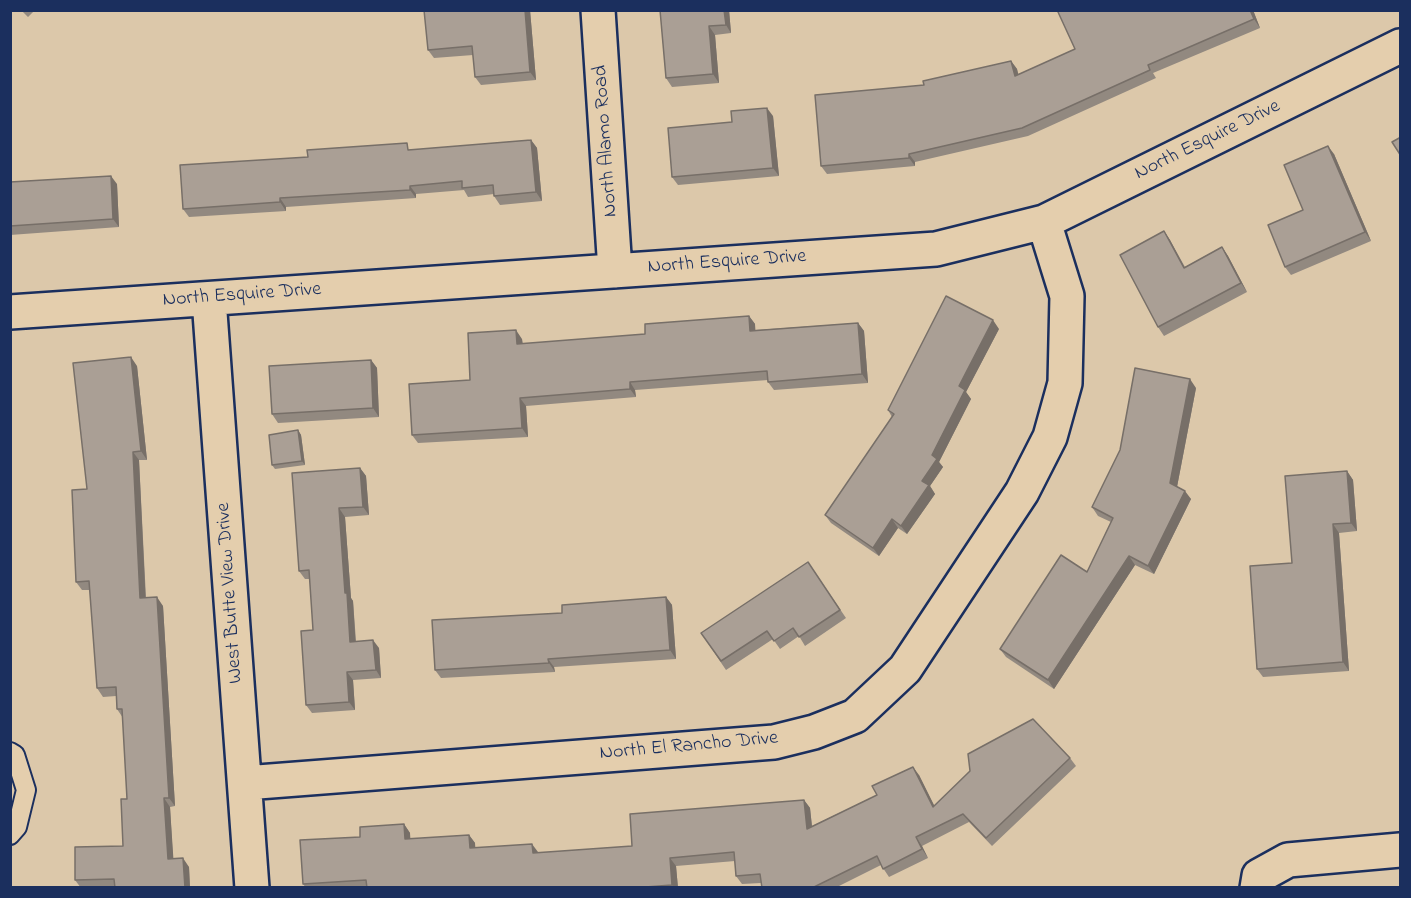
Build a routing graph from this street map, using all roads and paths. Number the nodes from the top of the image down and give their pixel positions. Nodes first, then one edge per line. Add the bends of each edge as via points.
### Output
1 (598, 10) edge
2 (1401, 46) edge
3 (1044, 222) junction
4 (615, 271) junction
5 (209, 298) junction
6 (10, 312) edge
7 (10, 752) edge
8 (245, 783) junction
9 (10, 835) edge
10 (1401, 850) edge
11 (1258, 882) edge
12 (252, 888) edge

1 - 4 street, North Alamo Road
2 - 3 street, North Esquire Drive
3 - 4 street, North Esquire Drive via 936,249
3 - 8 street, North El Rancho Drive via 1067,296 1065,383 1050,437 1022,492 905,669 855,716 774,742
4 - 5 street, North Esquire Drive
5 - 6 street, North Esquire Drive
5 - 8 street, West Butte View Drive
7 - 9 lane via 15,755 26,790 17,827
8 - 12 street, West Butte View Drive
10 - 11 street via 1288,860

